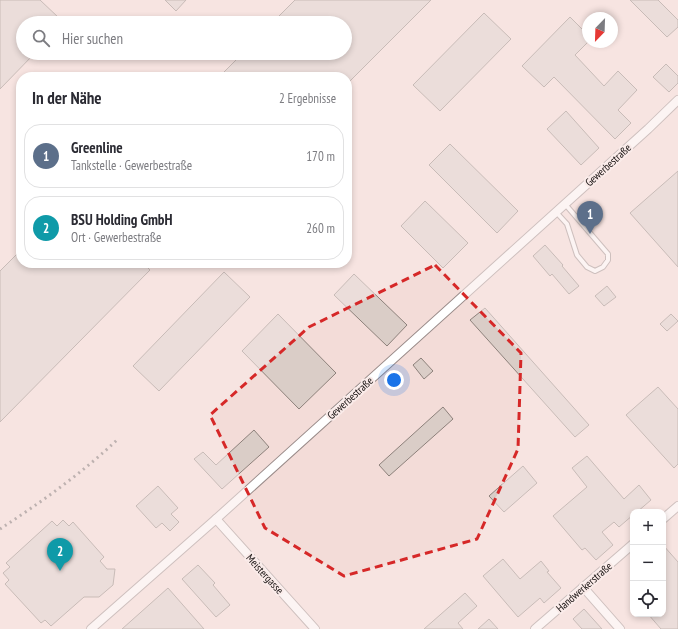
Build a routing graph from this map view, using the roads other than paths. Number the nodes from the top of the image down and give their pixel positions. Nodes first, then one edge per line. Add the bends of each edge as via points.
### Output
1 (678, 100) edge
2 (565, 204) junction
3 (556, 212) junction
4 (678, 506) edge
5 (666, 516) edge
6 (216, 519) junction
7 (632, 545) edge
8 (583, 587) junction
9 (91, 629) edge
10 (315, 629) edge
11 (535, 629) edge
12 (620, 629) edge

1 - 2 street, Gewerbestraße
2 - 3 street, Gewerbestraße
2 - 3 lane via 608,254 608,260 603,267 595,271 587,267 577,255 568,224
3 - 6 street, Gewerbestraße
4 - 5 street
6 - 9 street, Gewerbestraße
6 - 10 street, Meistergasse
7 - 8 street, Handwerkerstraße
8 - 11 street, Handwerkerstraße
8 - 12 street

